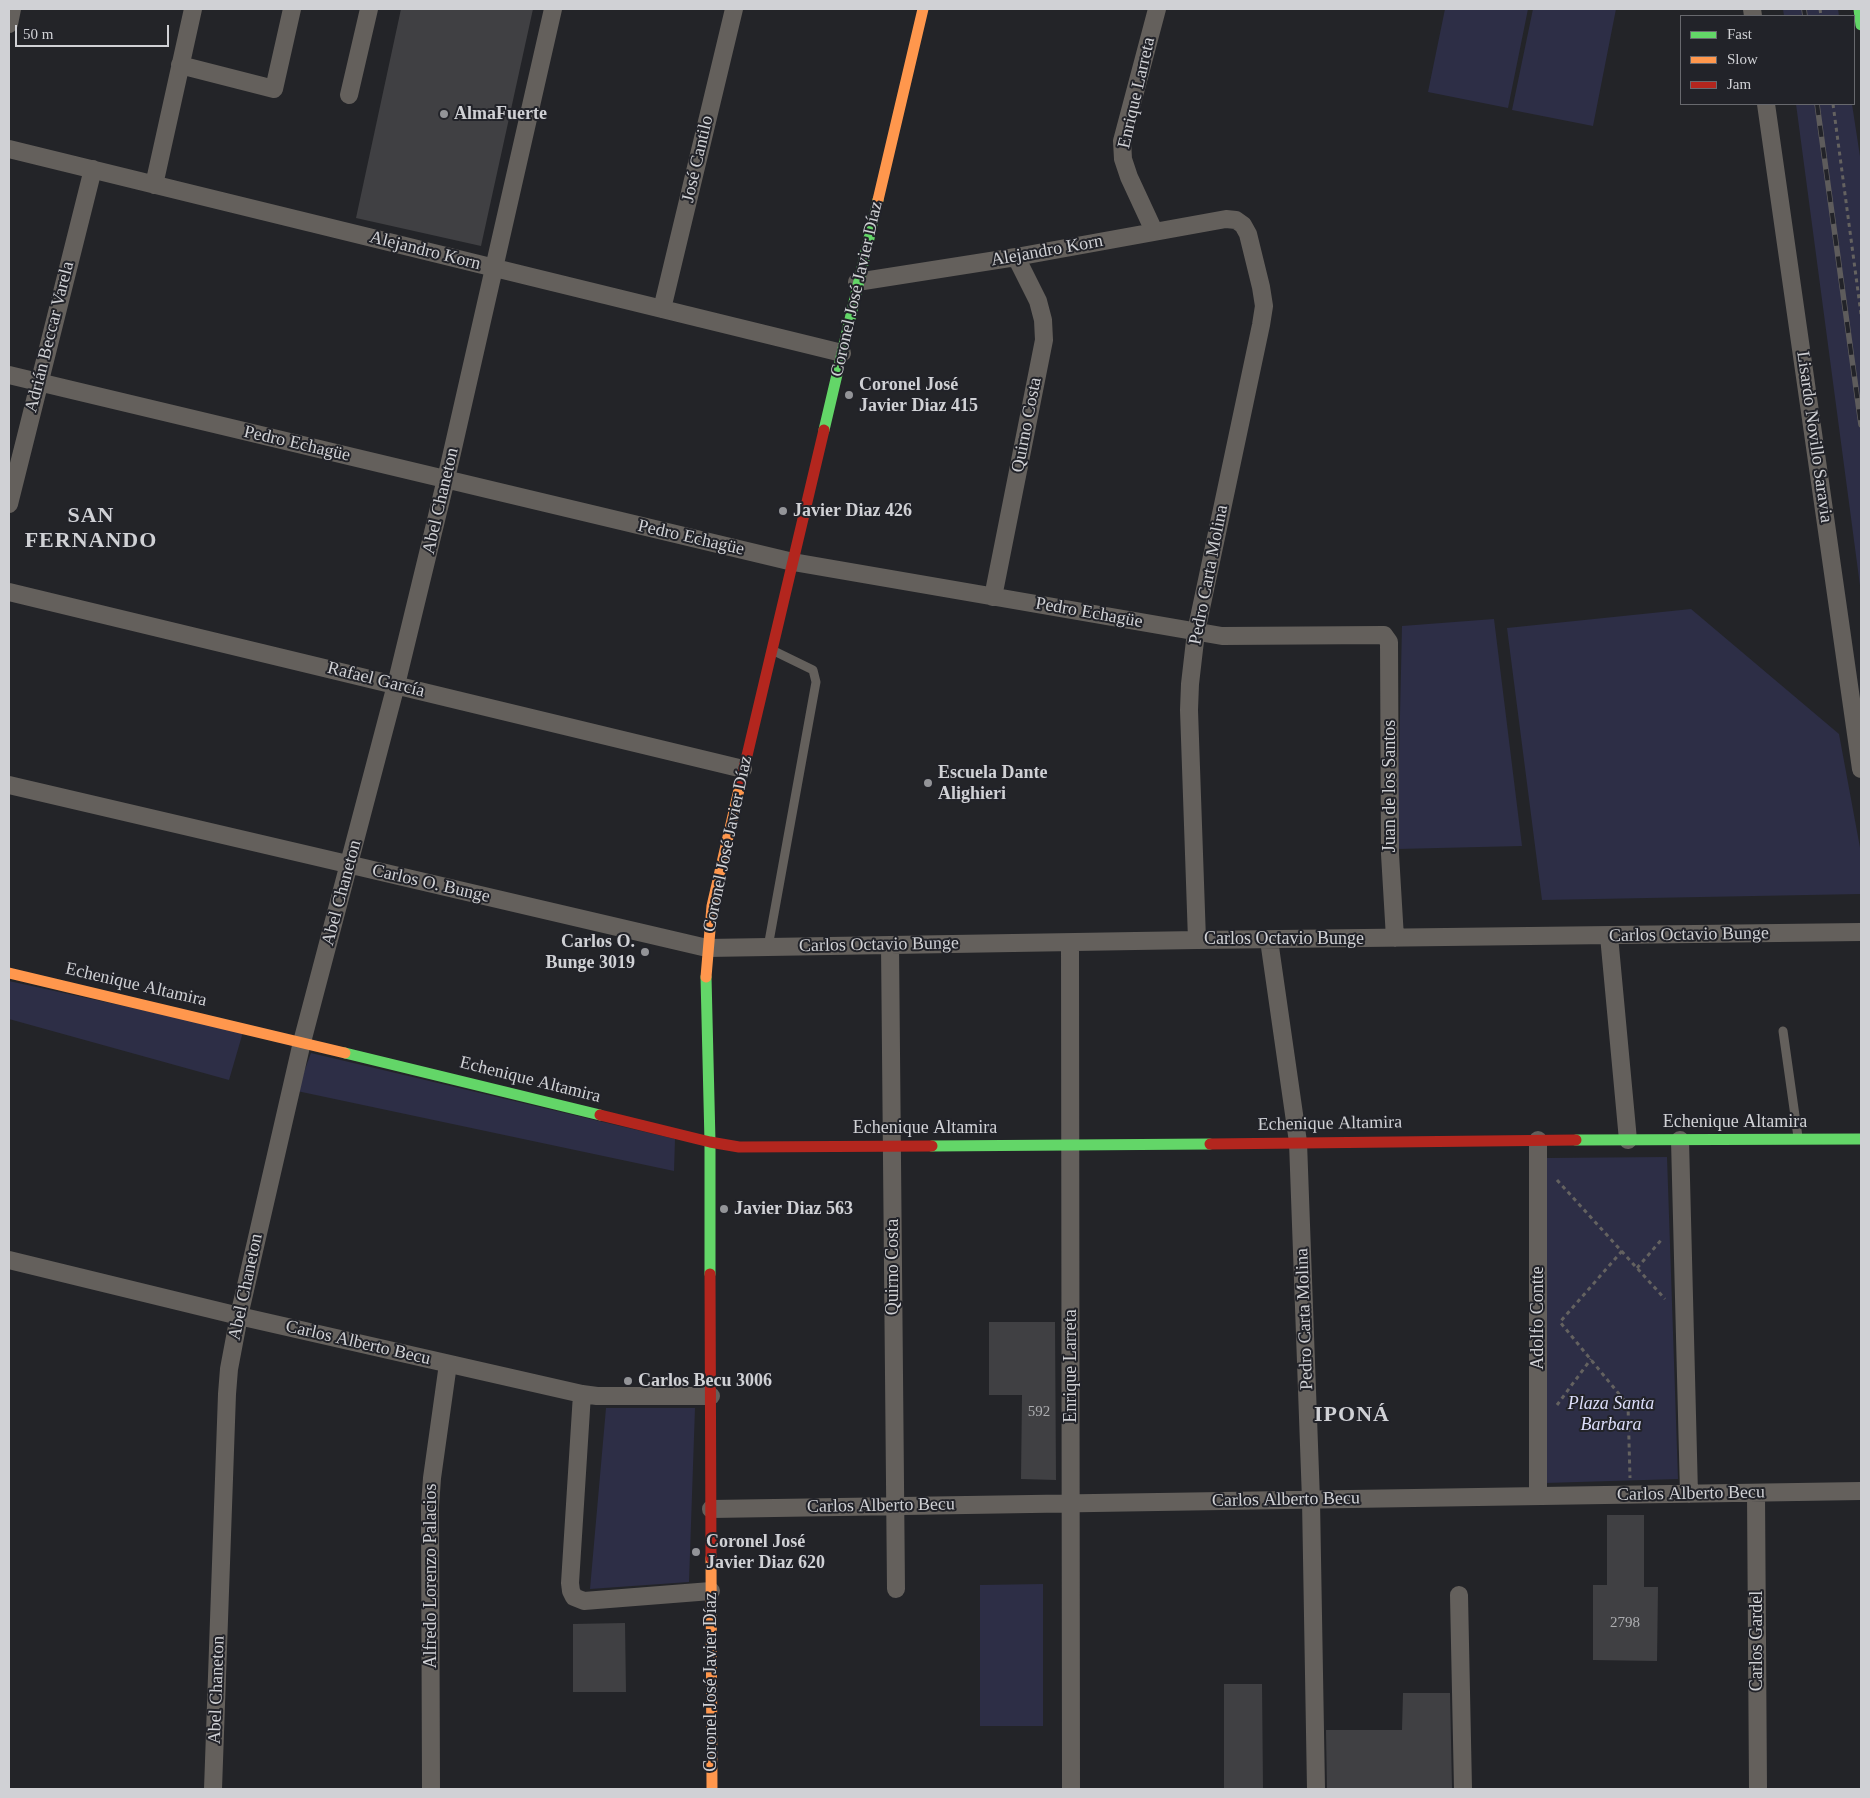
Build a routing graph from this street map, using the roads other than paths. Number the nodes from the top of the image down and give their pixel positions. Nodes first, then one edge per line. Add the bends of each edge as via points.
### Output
1 (12, 9) edge
2 (193, 9) edge
3 (292, 9) edge
4 (369, 9) edge
5 (553, 9) edge
6 (734, 9) edge
7 (923, 9) edge
8 (1157, 9) edge
9 (1859, 9) edge
10 (9, 24) edge
11 (1861, 25) edge
12 (180, 65) junction
13 (349, 95) dead end
14 (1766, 105) edge
15 (9, 149) edge
16 (93, 169) junction
17 (154, 185) junction
18 (1236, 220) joint
19 (1154, 231) junction
20 (1016, 257) junction
21 (494, 268) junction
22 (858, 282) junction
23 (662, 309) junction
24 (842, 353) junction
25 (9, 375) edge
26 (38, 382) junction
27 (446, 480) junction
28 (9, 504) edge
29 (793, 562) junction
30 (9, 592) edge
31 (993, 597) junction
32 (1196, 632) junction
33 (1384, 635) joint
34 (772, 650) junction
35 (396, 685) junction
36 (743, 769) junction
37 (1861, 769) edge
38 (9, 785) edge
39 (349, 865) junction
40 (1861, 932) edge
41 (1609, 936) junction
42 (1395, 938) junction
43 (1197, 940) junction
44 (1269, 940) junction
45 (1070, 943) junction
46 (890, 945) junction
47 (768, 947) junction
48 (707, 948) junction
49 (9, 973) edge
50 (1783, 1031) dead end
51 (302, 1042) junction
52 (1861, 1139) edge
53 (1538, 1140) junction
54 (1628, 1140) junction
55 (1680, 1140) junction
56 (1799, 1140) junction
57 (710, 1142) junction
58 (1298, 1142) junction
59 (892, 1145) junction
60 (1071, 1145) junction
61 (9, 1260) edge
62 (239, 1316) junction
63 (448, 1364) junction
64 (582, 1394) junction
65 (711, 1396) junction
66 (1861, 1491) edge
67 (1756, 1493) junction
68 (1689, 1494) junction
69 (1538, 1496) junction
70 (1311, 1500) junction
71 (1071, 1503) junction
72 (895, 1506) junction
73 (711, 1509) junction
74 (896, 1590) dead end
75 (711, 1592) junction
76 (1459, 1595) dead end
77 (213, 1789) edge
78 (431, 1789) edge
79 (712, 1789) edge
80 (1071, 1789) edge
81 (1316, 1789) edge
82 (1462, 1789) edge
83 (1758, 1789) edge

1 - 10 street
2 - 12 street
3 - 12 street via 274,88
4 - 13 street
5 - 21 street, Abel Chaneton
6 - 23 street, José Cantilo
7 - 22 street, Coronel José Javier Díaz
8 - 19 street, Enrique Larreta via 1122,141 1128,177
9 - 11 street
12 - 17 street
14 - 37 street, Lisardo Novillo Saravia
15 - 16 street, Alejandro Korn
16 - 17 street, Alejandro Korn
16 - 26 street, Adrián Beccar Varela
17 - 21 street, Alejandro Korn
18 - 19 street, Alejandro Korn
18 - 32 street, Pedro Carta Molina via 1248,234 1264,306
19 - 20 street, Alejandro Korn
20 - 22 street, Alejandro Korn
20 - 31 street, Quirno Costa via 1038,301 1044,340
21 - 23 street, Alejandro Korn
21 - 27 street, Abel Chaneton
22 - 24 street, Coronel José Javier Díaz
23 - 24 street, Alejandro Korn
24 - 29 street, Coronel José Javier Díaz
25 - 26 street, Pedro Echagüe
26 - 27 street, Pedro Echagüe
26 - 28 street, Adrián Beccar Varela
27 - 29 street, Pedro Echagüe
27 - 35 street, Abel Chaneton
29 - 31 street, Pedro Echagüe
29 - 34 street, Coronel José Javier Díaz
30 - 35 street, Rafael García
31 - 32 street, Pedro Echagüe
32 - 33 street, Pedro Echagüe via 1222,636
32 - 43 street, Pedro Carta Molina via 1189,710
33 - 42 street, Juan de los Santos via 1389,642 1390,854
34 - 36 street, Coronel José Javier Díaz
34 - 47 lane via 813,670 816,682
35 - 36 street, Rafael García
35 - 39 street, Abel Chaneton
36 - 48 street, Coronel José Javier Díaz via 712,906
38 - 39 street, Carlos O. Bunge
39 - 48 street, Carlos O. Bunge
39 - 51 street, Abel Chaneton
40 - 41 street, Carlos Octavio Bunge
41 - 42 street, Carlos Octavio Bunge
41 - 54 street
42 - 44 street, Carlos Octavio Bunge
43 - 44 street, Carlos Octavio Bunge
43 - 45 street, Carlos Octavio Bunge
44 - 58 street, Pedro Carta Molina
45 - 46 street, Carlos Octavio Bunge
45 - 60 street, Enrique Larreta
46 - 47 street, Carlos Octavio Bunge
46 - 59 street, Quirno Costa
47 - 48 street, Carlos Octavio Bunge
48 - 57 street, Coronel José Javier Díaz
49 - 51 street, Echenique Altamira
50 - 56 lane
51 - 57 street, Echenique Altamira
51 - 62 street, Abel Chaneton
52 - 56 street, Echenique Altamira
53 - 54 street, Echenique Altamira
53 - 58 street, Echenique Altamira
53 - 69 street, Adolfo Contte
54 - 55 street, Echenique Altamira
55 - 56 street, Echenique Altamira
55 - 68 street
57 - 59 street, Echenique Altamira via 739,1146
57 - 65 street, Coronel José Javier Díaz
58 - 60 street, Echenique Altamira
58 - 70 street, Pedro Carta Molina
59 - 60 street, Echenique Altamira
59 - 72 street, Quirno Costa
60 - 71 street, Enrique Larreta
61 - 62 street, Carlos Alberto Becu
62 - 63 street, Carlos Alberto Becu
62 - 77 street, Abel Chaneton via 227,1394
63 - 64 street, Carlos Alberto Becu
63 - 78 street, Alfredo Lorenzo Palacios via 430,1506
64 - 65 street, Carlos Alberto Becu
64 - 75 street via 570,1583 574,1597 584,1600
65 - 73 street, Coronel José Javier Díaz
66 - 67 street, Carlos Alberto Becu
67 - 68 street, Carlos Alberto Becu
67 - 83 street, Carlos Gardel
68 - 69 street, Carlos Alberto Becu
69 - 70 street, Carlos Alberto Becu
70 - 71 street, Carlos Alberto Becu
70 - 81 street, Pedro Carta Molina
71 - 72 street, Carlos Alberto Becu
71 - 80 street, Enrique Larreta
72 - 73 street, Carlos Alberto Becu
72 - 74 street, Quirno Costa
73 - 75 street, Coronel José Javier Díaz
75 - 79 street, Coronel José Javier Díaz
76 - 82 street

